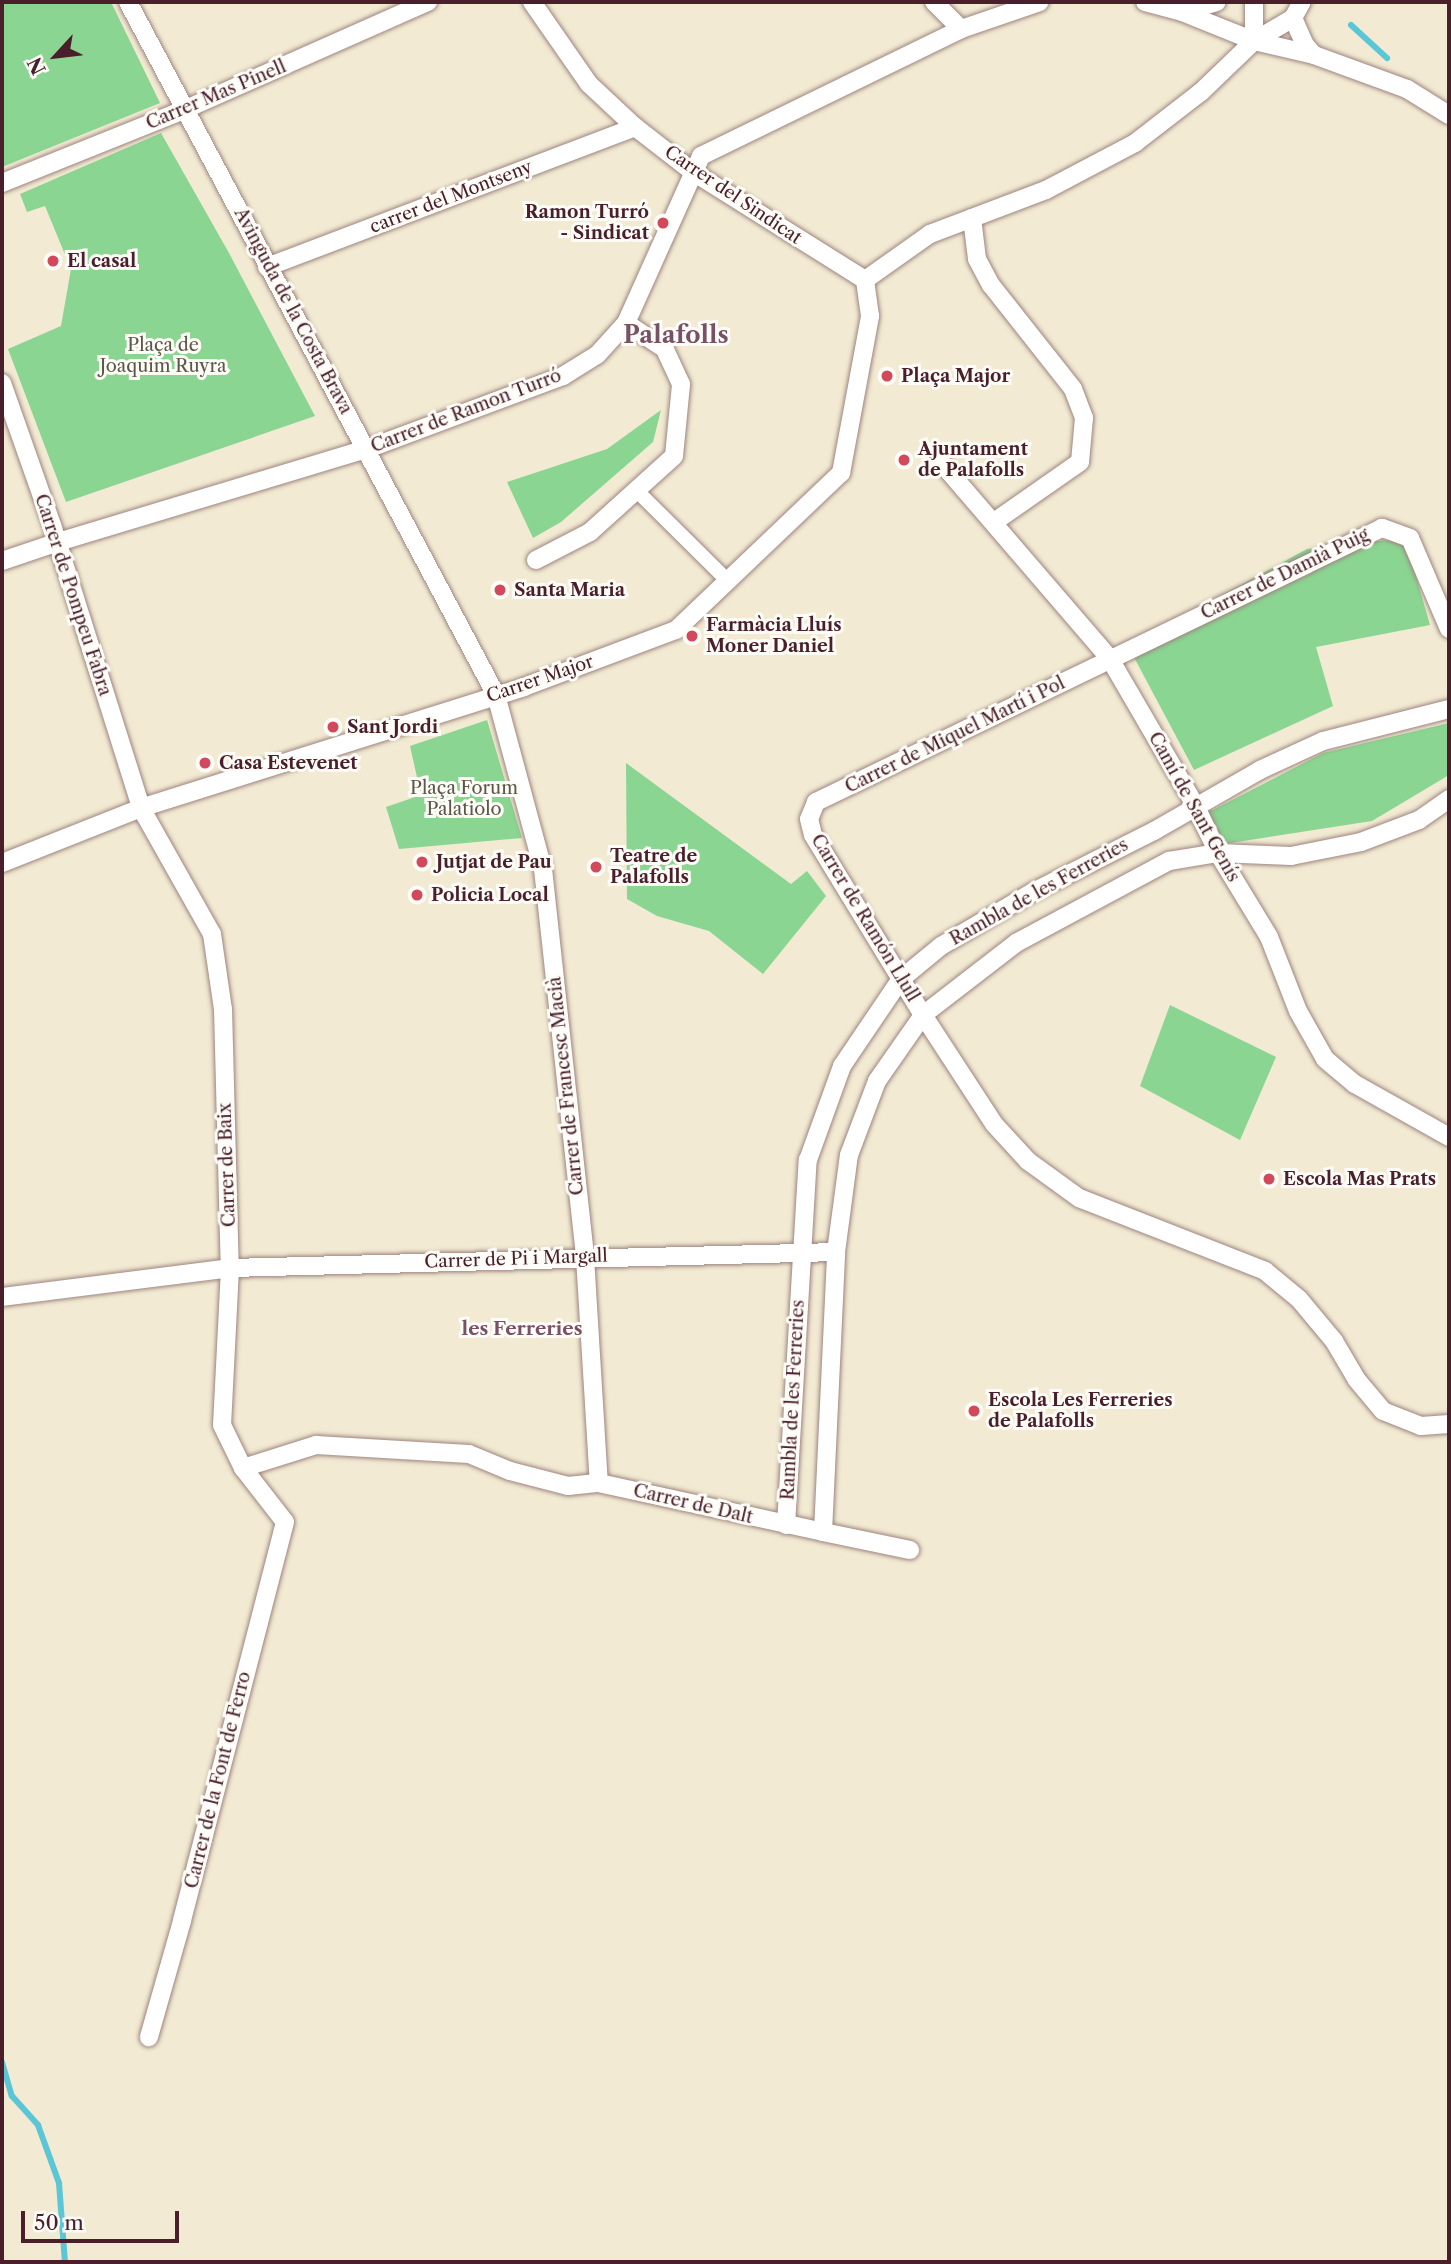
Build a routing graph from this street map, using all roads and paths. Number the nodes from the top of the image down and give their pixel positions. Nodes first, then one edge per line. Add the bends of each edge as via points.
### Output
1 (128, 2) edge
2 (428, 2) edge
3 (532, 2) edge
4 (934, 2) edge
5 (1040, 2) edge
6 (1145, 2) edge
7 (1217, 2) edge
8 (1254, 2) edge
9 (1297, 10) edge
10 (1182, 12) junction
11 (961, 29) junction
12 (1254, 41) junction
13 (1314, 55) junction
14 (186, 109) junction
15 (1449, 115) edge
16 (635, 127) junction
17 (693, 172) junction
18 (2, 183) edge
19 (972, 218) junction
20 (267, 267) junction
21 (864, 280) junction
22 (626, 323) junction
23 (2, 383) edge
24 (367, 449) junction
25 (939, 460) dead end
26 (636, 490) junction
27 (994, 522) junction
28 (58, 542) junction
29 (536, 560) dead end
30 (2, 561) edge
31 (728, 581) junction
32 (1449, 629) edge
33 (1110, 659) junction
34 (496, 695) junction
35 (1449, 709) edge
36 (1449, 799) edge
37 (1196, 807) junction
38 (141, 808) junction
39 (809, 818) joint
40 (1218, 853) junction
41 (2, 863) edge
42 (901, 979) junction
43 (923, 1016) junction
44 (1449, 1137) edge
45 (801, 1250) junction
46 (836, 1252) junction
47 (584, 1257) junction
48 (230, 1268) junction
49 (2, 1297) edge
50 (1449, 1424) edge
51 (243, 1468) junction
52 (599, 1483) junction
53 (285, 1522) joint
54 (786, 1525) junction
55 (822, 1532) junction
56 (910, 1550) dead end
57 (149, 2037) dead end

1 - 14 street, Avinguda de la Costa Brava
2 - 14 street, Carrer Mas Pinell
3 - 16 street, Carrer del Sindicat via 589,84
4 - 11 street
5 - 11 street, Carrer de Ramon Turró
6 - 10 street
7 - 10 street
8 - 12 street
9 - 12 street
9 - 13 street via 1305,45
10 - 12 street
11 - 17 street, Carrer de Ramon Turró via 701,156
12 - 13 street
12 - 19 street via 1201,92 1135,144 1046,190
13 - 15 street via 1407,89
14 - 18 street, Carrer Mas Pinell
14 - 20 street, Avinguda de la Costa Brava
16 - 17 street, Carrer del Sindicat
16 - 20 street, carrer del Montseny
17 - 21 street, Carrer del Sindicat
17 - 22 street, Carrer de Ramon Turró
19 - 21 street via 930,234
19 - 27 street via 977,259 991,285 1073,389 1084,418 1080,462
20 - 24 street, Avinguda de la Costa Brava
21 - 31 street, Carrer Major via 870,317 841,473
22 - 24 street, Carrer de Ramon Turró via 597,355 563,376
22 - 26 street via 665,349 681,384 674,456
23 - 28 street, Carrer de Pompeu Fabra
24 - 28 street, Carrer de Ramon Turró
24 - 34 street, Avinguda de la Costa Brava
25 - 27 street, Camí de Sant Genís
26 - 29 street via 590,532
26 - 31 street
27 - 33 street, Camí de Sant Genís
28 - 30 street, Carrer de Ramon Turró
28 - 38 street, Carrer de Pompeu Fabra
31 - 34 street, Carrer Major via 676,630
32 - 33 street, Carrer de Damià Puig via 1410,538 1382,528
33 - 37 street, Camí de Sant Genís
33 - 39 street, Carrer de Miquel Martí i Pol via 816,802
34 - 38 street, Carrer Major
34 - 47 street, Carrer de Francesc Macià via 543,869
35 - 37 street, Rambla de les Ferreries via 1323,741 1220,790
36 - 40 street, Rambla de les Ferreries via 1419,820 1361,842 1291,856
37 - 40 street, Camí de Sant Genís
37 - 42 street, Rambla de les Ferreries via 1033,892 941,946
38 - 41 street, Carrer Major
38 - 48 street, Carrer de Baix via 212,934 223,1009
39 - 42 street, Carrer de Ramón Llull via 813,835
40 - 43 street, Rambla de les Ferreries via 1168,861 1103,894 1016,943
40 - 44 street, Camí de Sant Genís via 1269,937 1298,1011 1325,1059 1355,1084
42 - 43 street, Carrer de Ramón Llull
42 - 45 street, Rambla de les Ferreries via 842,1066 828,1099 808,1160
43 - 46 street, Rambla de les Ferreries via 877,1082 849,1155
43 - 50 street, Carrer de Ramón Llull via 994,1124 1028,1161 1079,1198 1265,1271 1299,1299 1382,1411 1421,1426
45 - 46 street, Carrer de Pi i Margall
45 - 47 street, Carrer de Pi i Margall
45 - 54 street, Rambla de les Ferreries
46 - 55 street, Rambla de les Ferreries
47 - 48 street, Carrer de Pi i Margall
47 - 52 street, Carrer de Francesc Macià
48 - 49 street, Carrer de Pi i Margall
48 - 51 street, Carrer de Baix via 222,1424
51 - 52 street, Carrer de Dalt via 316,1445 343,1444 469,1454 510,1471 568,1486
51 - 53 street, Carrer de Baix
52 - 54 street, Carrer de Dalt
53 - 57 street, Carrer de la Font de Ferro
54 - 55 street, Rambla de les Ferreries
55 - 56 street

